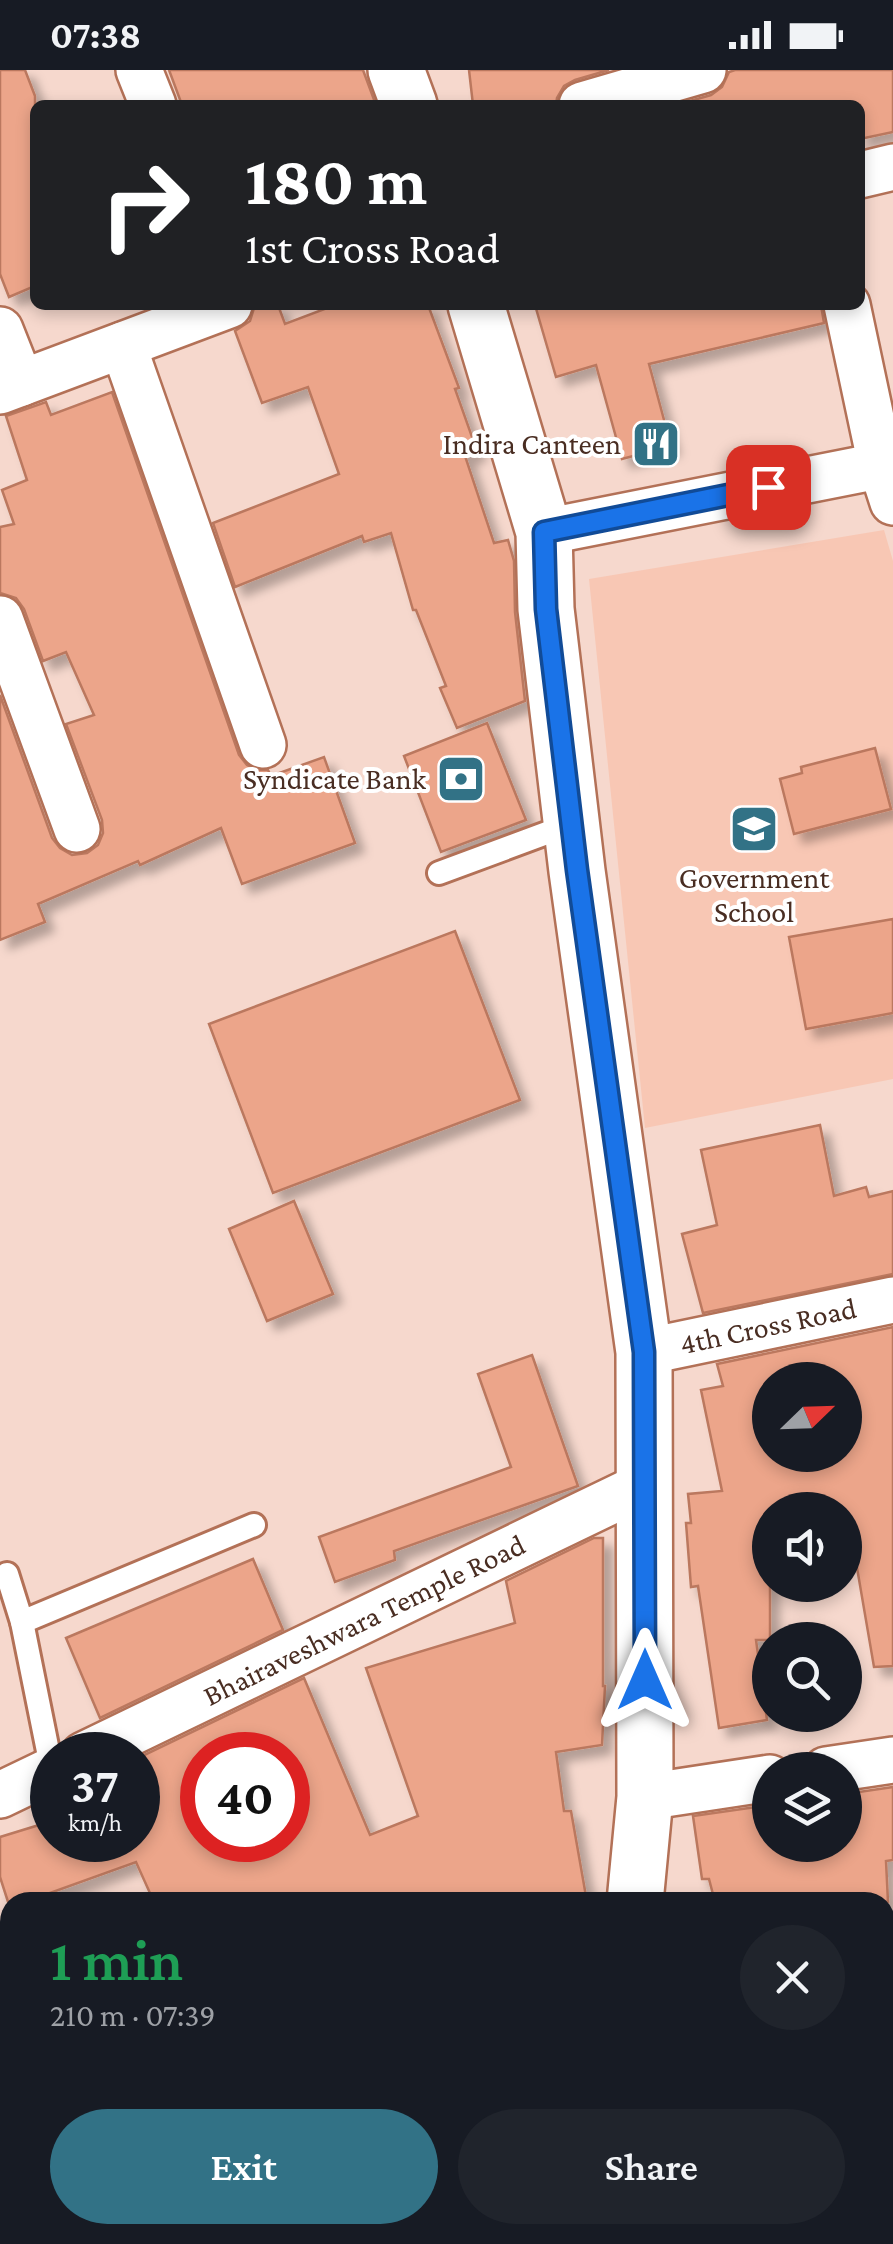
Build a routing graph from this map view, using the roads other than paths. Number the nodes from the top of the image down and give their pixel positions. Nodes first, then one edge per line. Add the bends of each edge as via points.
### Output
1 (139, 70) edge
2 (396, 70) edge
3 (703, 70) edge
4 (151, 100) edge
5 (407, 100) edge
6 (599, 100) edge
7 (893, 167) edge
8 (865, 174) edge
9 (217, 310) edge
10 (477, 310) edge
11 (847, 310) edge
12 (0, 330) edge
13 (123, 345) junction
14 (10, 387) edge
15 (889, 477) edge
16 (544, 532) junction
17 (0, 619) edge
18 (264, 745) dead end
19 (571, 824) junction
20 (77, 829) dead end
21 (439, 873) dead end
22 (893, 1300) edge
23 (644, 1352) junction
24 (644, 1485) junction
25 (254, 1525) dead end
26 (6, 1574) dead end
27 (22, 1622) junction
28 (44, 1732) edge
29 (132, 1732) edge
30 (893, 1760) edge
31 (862, 1765) edge
32 (30, 1781) edge
33 (752, 1781) edge
34 (0, 1795) edge
35 (646, 1797) junction
36 (636, 1892) edge

1 - 4 street
2 - 5 street
3 - 6 street
7 - 8 street
9 - 13 street
10 - 16 street
11 - 15 street
12 - 14 street
13 - 14 street
13 - 18 street
15 - 16 street
16 - 19 street via 546,609
17 - 20 street
19 - 21 lane
19 - 23 street
22 - 23 street, 4th Cross Road
23 - 24 street
24 - 29 street, Bhairaveshwara Temple Road
24 - 35 street
25 - 27 lane
26 - 27 lane
27 - 28 lane
30 - 31 street
32 - 34 street
33 - 35 street
35 - 36 street

